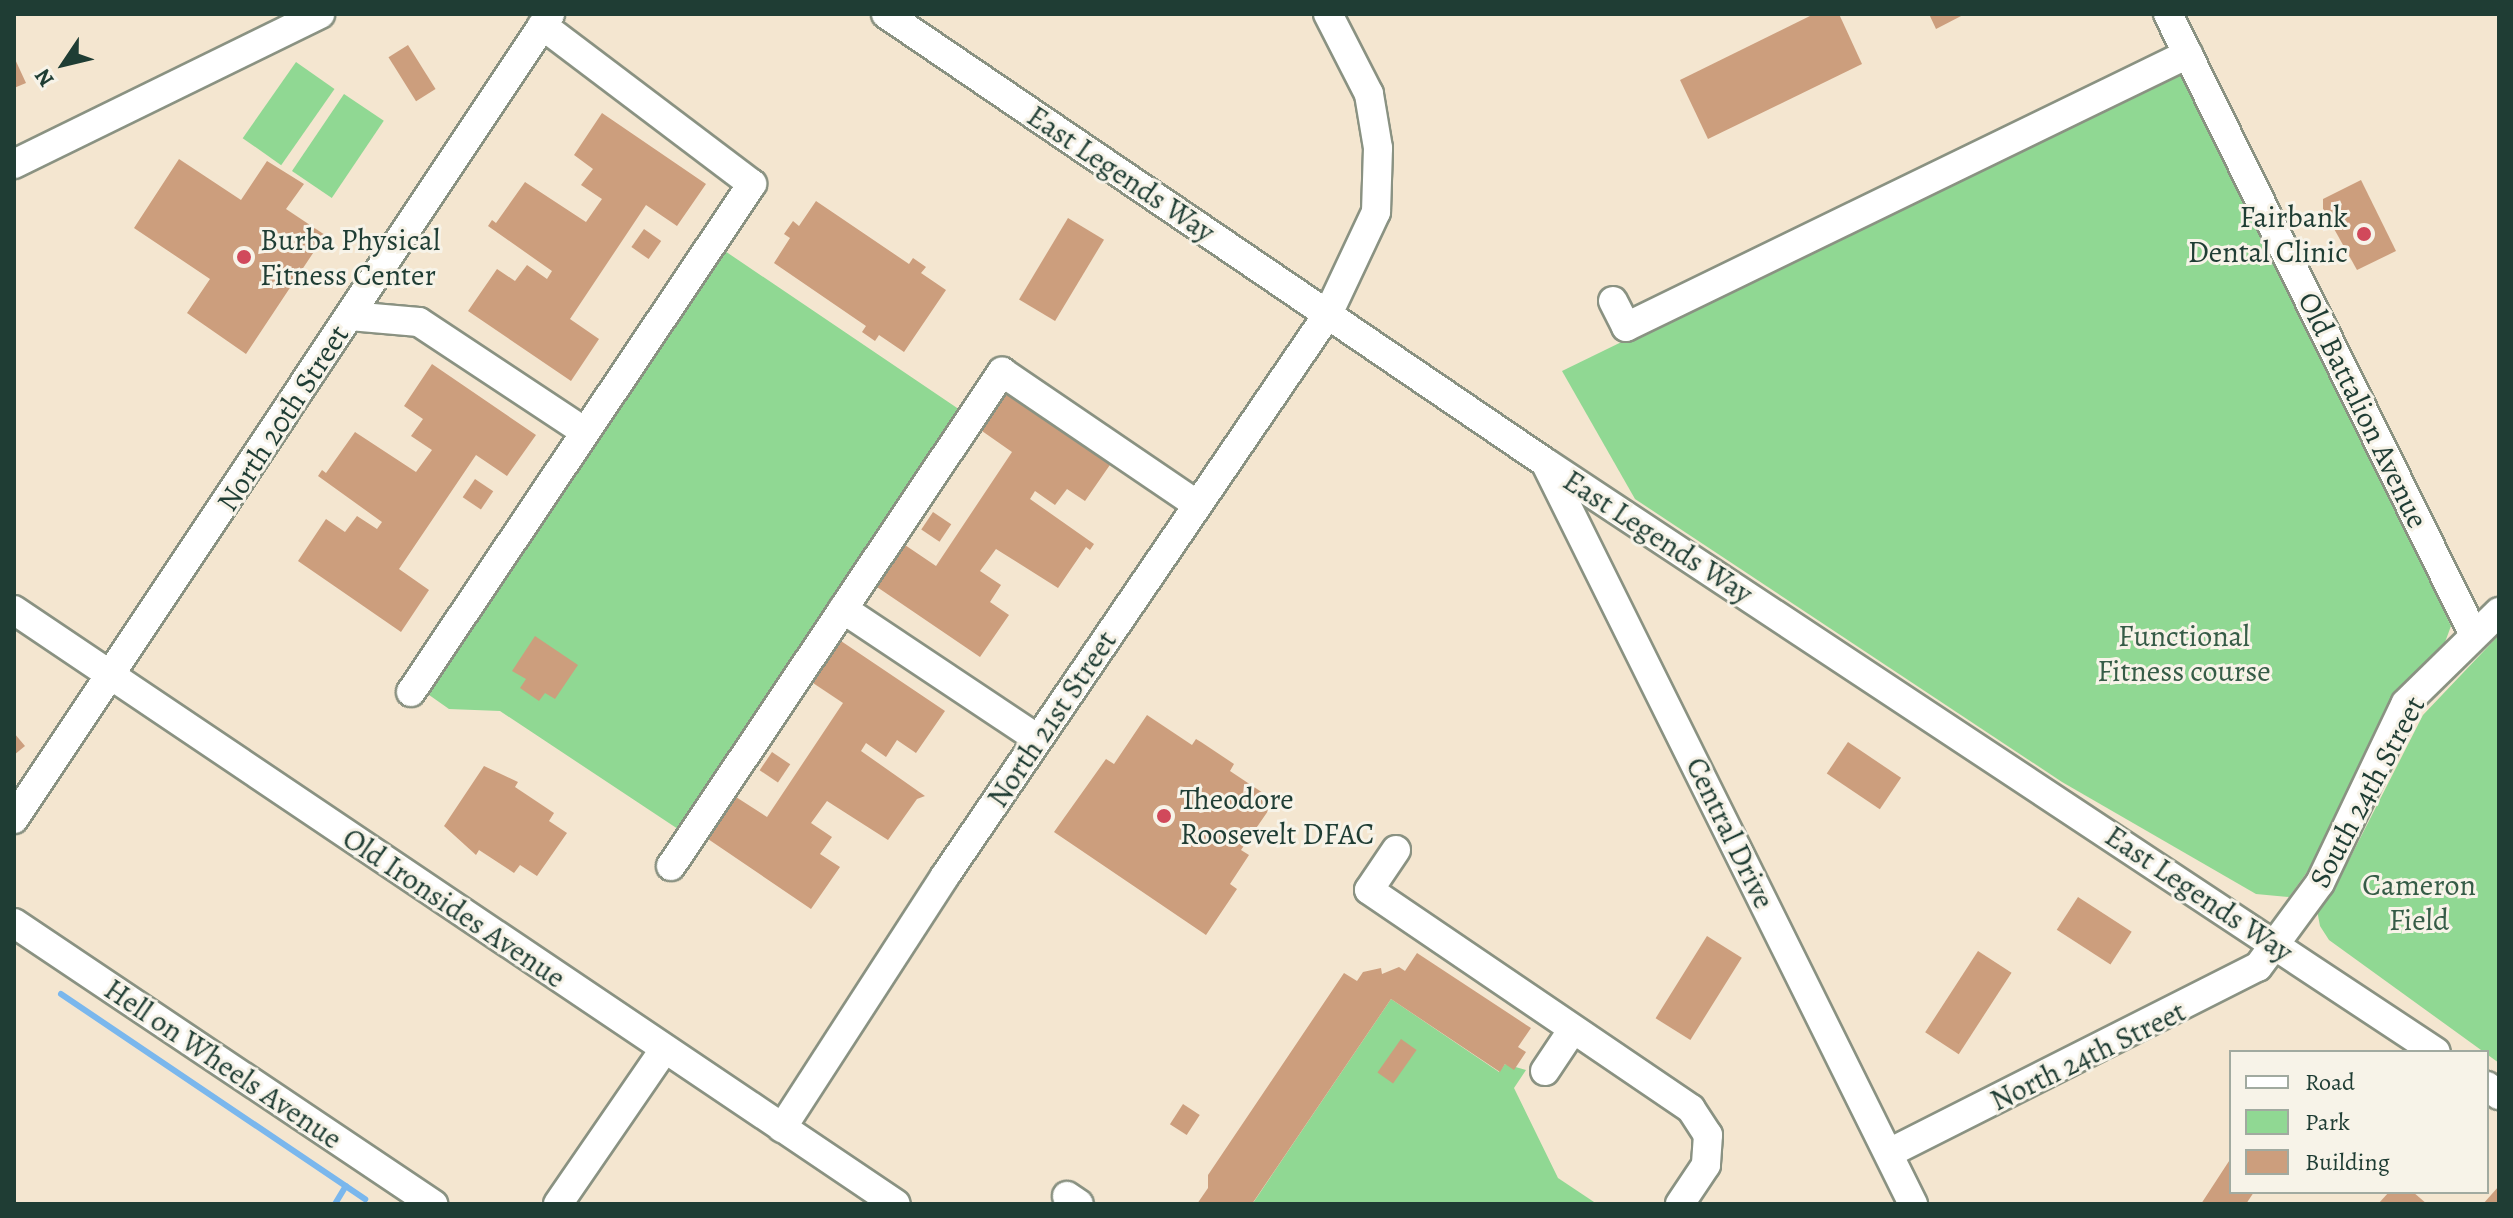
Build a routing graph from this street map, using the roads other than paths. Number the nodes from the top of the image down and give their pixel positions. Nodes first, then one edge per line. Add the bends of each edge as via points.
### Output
1 (320, 14) edge
2 (886, 14) edge
3 (1328, 14) edge
4 (2168, 14) edge
5 (546, 20) edge
6 (2188, 54) junction
7 (14, 164) edge
8 (1613, 301) dead end
9 (1328, 314) junction
10 (350, 316) junction
11 (585, 432) junction
12 (1546, 463) junction
13 (1196, 504) junction
14 (843, 609) junction
15 (14, 610) edge
16 (2499, 612) edge
17 (2473, 633) junction
18 (112, 676) junction
19 (411, 692) dead end
20 (1038, 739) junction
21 (14, 819) edge
22 (1396, 850) dead end
23 (671, 866) dead end
24 (14, 923) edge
25 (2278, 947) junction
26 (1573, 1029) junction
27 (664, 1050) junction
28 (2433, 1050) edge
29 (1545, 1071) dead end
30 (782, 1128) junction
31 (1889, 1153) junction
32 (433, 1204) edge
33 (558, 1204) edge
34 (896, 1204) edge
35 (1680, 1204) edge
36 (1913, 1204) edge

1 - 7 street
2 - 9 street, East Legends Way
3 - 9 street via 1369,94 1378,148 1376,212
4 - 6 street, Old Battalion Avenue
5 - 10 street, North 20th Street
5 - 11 street via 752,184
6 - 8 street via 1626,327
6 - 17 street, Old Battalion Avenue
9 - 12 street, East Legends Way
9 - 13 street, North 21st Street
10 - 11 street via 419,322
10 - 18 street, North 20th Street
11 - 19 street
12 - 25 street, East Legends Way
12 - 31 street, Central Drive
13 - 14 street via 1002,372
13 - 20 street, North 21st Street
14 - 20 street
14 - 23 street
15 - 18 street, Old Ironsides Avenue
16 - 17 street, South 24th Street
17 - 25 street, South 24th Street via 2406,703 2320,883
18 - 21 street, North 20th Street
18 - 27 street, Old Ironsides Avenue
20 - 30 street, North 21st Street
22 - 26 street via 1369,890
24 - 32 street, Hell on Wheels Avenue
25 - 28 street, East Legends Way
25 - 31 street, North 24th Street via 2241,980
26 - 29 street
26 - 35 street via 1691,1109 1708,1135 1706,1165
27 - 30 street, Old Ironsides Avenue
27 - 33 street
30 - 34 street, Old Ironsides Avenue
31 - 36 street, Central Drive

